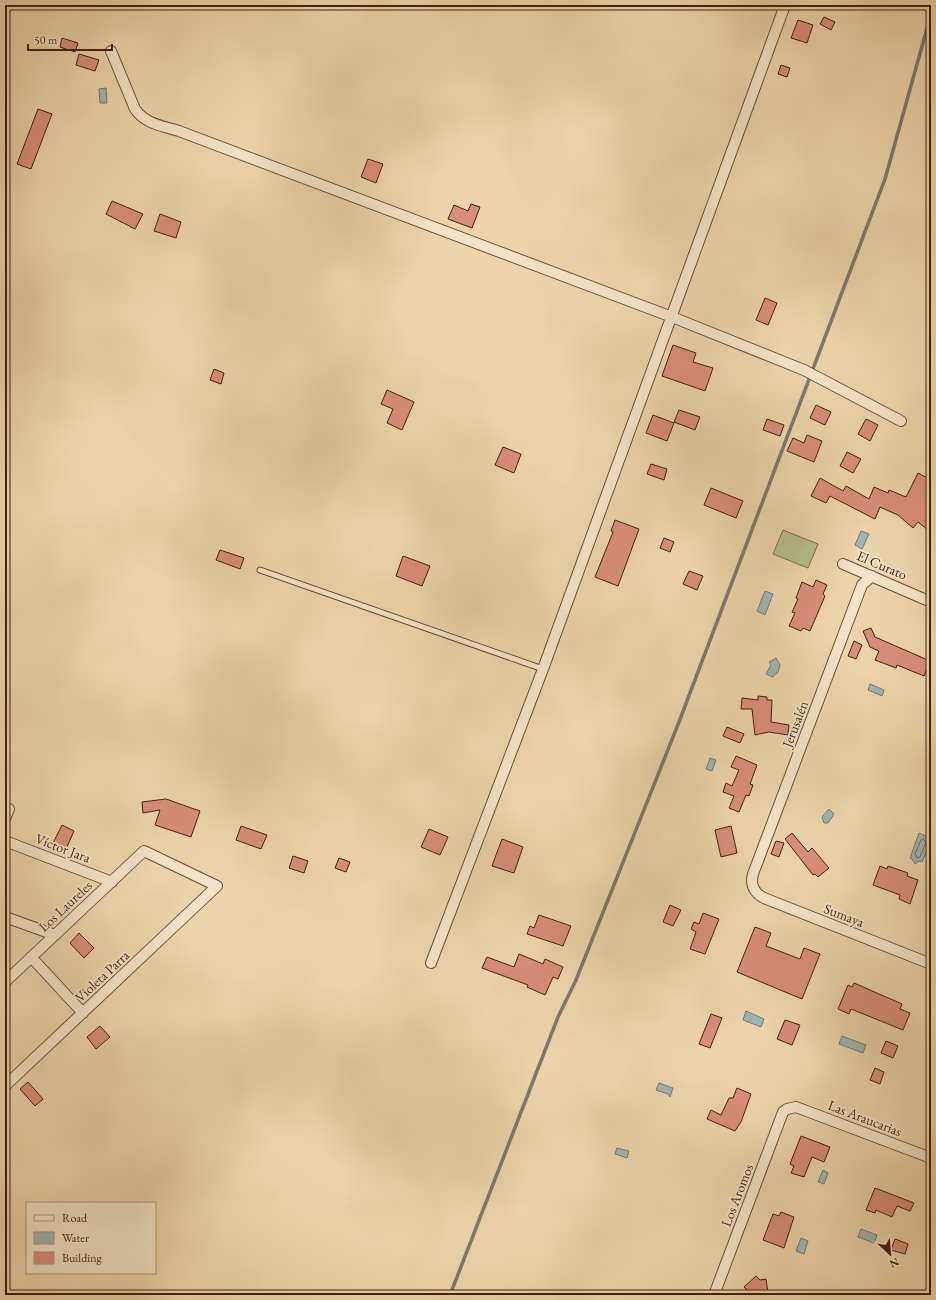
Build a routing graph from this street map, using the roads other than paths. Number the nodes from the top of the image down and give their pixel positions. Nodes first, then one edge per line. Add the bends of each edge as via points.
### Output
1 (785, 5) edge
2 (111, 51) dead end
3 (672, 318) junction
4 (901, 421) dead end
5 (843, 564) dead end
6 (260, 570) dead end
7 (872, 576) junction
8 (931, 602) edge
9 (543, 669) junction
10 (9, 809) dead end
11 (5, 819) edge
12 (5, 841) edge
13 (112, 882) junction
14 (752, 885) joint
15 (218, 886) joint
16 (5, 917) edge
17 (54, 935) junction
18 (31, 957) junction
19 (431, 963) dead end
20 (931, 964) edge
21 (5, 982) edge
22 (83, 1013) junction
23 (5, 1086) edge
24 (790, 1107) joint
25 (931, 1158) edge
26 (714, 1295) edge

1 - 3 street
2 - 3 street via 135,109 146,121 179,131
3 - 4 street via 804,370
3 - 9 street
5 - 7 street, El Curato
6 - 9 lane
7 - 8 street, El Curato
7 - 14 street, Jerusalén via 862,585 752,874
9 - 19 street
10 - 11 street
12 - 13 street, Víctor Jara
13 - 15 street, Los Laureles via 144,851
13 - 17 street, Los Laureles
14 - 20 street, Sumaya via 756,893 764,898
15 - 22 street, Violeta Parra
16 - 17 street
17 - 18 street, Los Laureles
18 - 21 street, Los Laureles
18 - 22 street
22 - 23 street, Violeta Parra
24 - 25 street, Las Araucarias via 796,1107
24 - 26 street, Los Aromos via 784,1112

